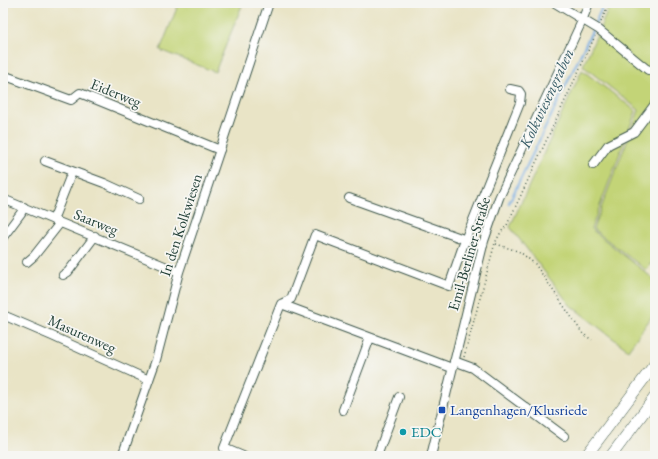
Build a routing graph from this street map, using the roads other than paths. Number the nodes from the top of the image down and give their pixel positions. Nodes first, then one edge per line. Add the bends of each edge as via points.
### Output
1 (268, 3) edge
2 (555, 3) edge
3 (589, 3) edge
4 (585, 23) junction
5 (655, 69) edge
6 (3, 75) edge
7 (510, 88) dead end
8 (655, 104) edge
9 (220, 150) junction
10 (44, 161) dead end
11 (592, 165) dead end
12 (72, 172) junction
13 (3, 198) edge
14 (349, 198) dead end
15 (139, 199) dead end
16 (24, 207) junction
17 (56, 221) junction
18 (95, 236) junction
19 (3, 237) edge
20 (465, 240) junction
21 (483, 246) junction
22 (27, 262) dead end
23 (179, 272) junction
24 (63, 275) dead end
25 (281, 304) junction
26 (3, 316) edge
27 (370, 338) junction
28 (454, 364) junction
29 (655, 364) edge
30 (149, 380) junction
31 (399, 397) dead end
32 (655, 397) edge
33 (343, 410) dead end
34 (564, 436) dead end
35 (122, 456) edge
36 (243, 456) edge
37 (377, 456) edge
38 (431, 456) edge
39 (586, 456) edge
40 (611, 456) edge

1 - 9 street, In den Kolkwiesen
2 - 4 street
3 - 4 street, Emil-Berliner-Straße
4 - 5 street via 598,29 648,70
4 - 21 street, Emil-Berliner-Straße via 499,198
6 - 9 street, Eiderweg via 71,100 80,93
7 - 20 street via 521,94 520,103
8 - 11 street via 634,132 608,145
9 - 23 street, In den Kolkwiesen
10 - 12 street
12 - 15 street
12 - 17 street
13 - 16 street, Saarweg
14 - 20 street
16 - 17 street, Saarweg
16 - 19 street
17 - 18 street, Saarweg
17 - 22 street via 34,256
18 - 23 street, Saarweg
18 - 24 street
20 - 21 street
20 - 25 street via 449,286 316,235 291,299
21 - 28 street, Emil-Berliner-Straße
23 - 30 street, In den Kolkwiesen
25 - 27 street
25 - 36 street via 224,448
26 - 30 street, Masurenweg
27 - 28 street
27 - 33 street
28 - 34 street via 473,368
28 - 38 street, Emil-Berliner-Straße
29 - 39 highway
30 - 35 street, In den Kolkwiesen
31 - 37 street
32 - 40 highway

